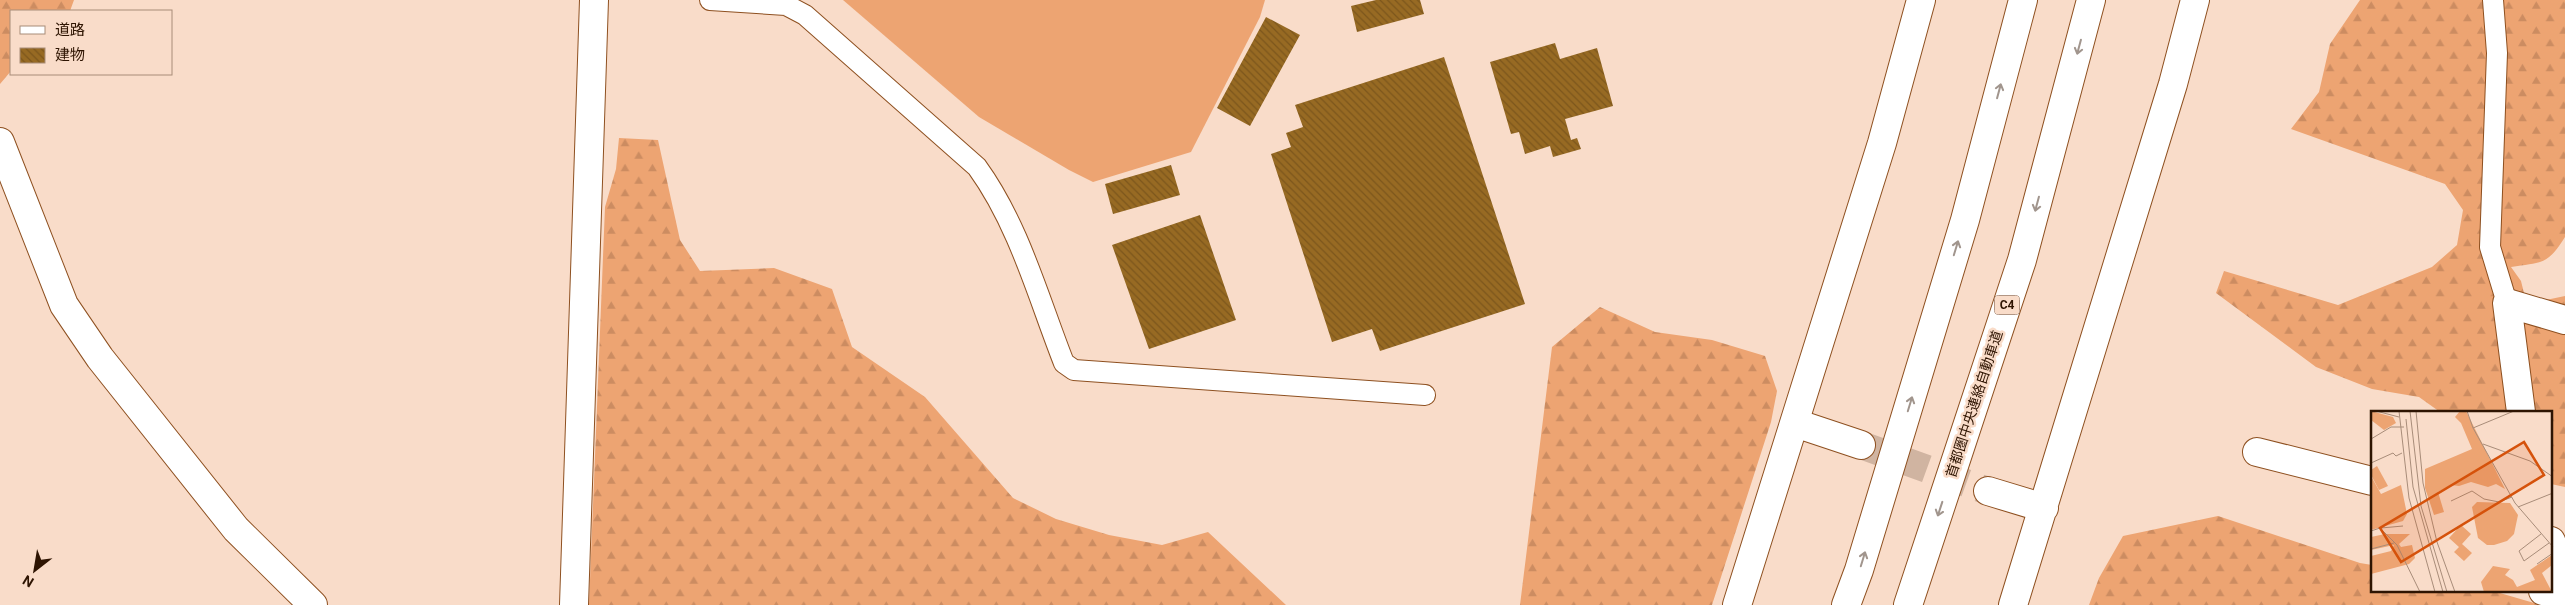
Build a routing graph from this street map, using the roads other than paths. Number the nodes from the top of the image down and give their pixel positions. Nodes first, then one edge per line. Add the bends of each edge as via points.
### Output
1 (594, 0) edge
2 (710, 0) edge
3 (1921, 0) edge
4 (2023, 0) edge
5 (2091, 0) edge
6 (2195, 0) edge
7 (2493, 0) edge
8 (0, 142) edge
9 (2507, 303) junction
10 (2565, 320) edge
11 (1426, 395) dead end
12 (2521, 411) edge
13 (1795, 423) junction
14 (1860, 445) tunnel mouth
15 (2257, 452) dead end
16 (2371, 481) edge
17 (1988, 491) tunnel mouth
18 (2044, 508) junction
19 (2552, 544) edge
20 (2565, 576) edge
21 (2546, 592) edge
22 (2565, 598) edge
23 (313, 605) edge
24 (574, 605) edge
25 (1737, 605) edge
26 (1846, 605) edge
27 (1908, 605) edge
28 (2013, 605) edge

1 - 24 main road
2 - 11 lane via 786,4 805,15 977,168 1007,215 1064,363 1074,370
3 - 13 main road via 1882,143
26 -> 4 main road via 1860,570 1965,220
5 -> 27 main road, 首都圏中央連絡自動車道 / C4 via 2022,260
6 - 18 main road via 2173,84
7 - 9 lane via 2497,53 2490,247
8 - 23 main road via 64,305 100,358 236,529
9 - 10 main road
9 - 12 main road
13 - 14 main road
13 - 25 main road
15 - 16 main road
17 - 18 main road
18 - 28 main road
19 - 20 main road
21 - 22 main road

